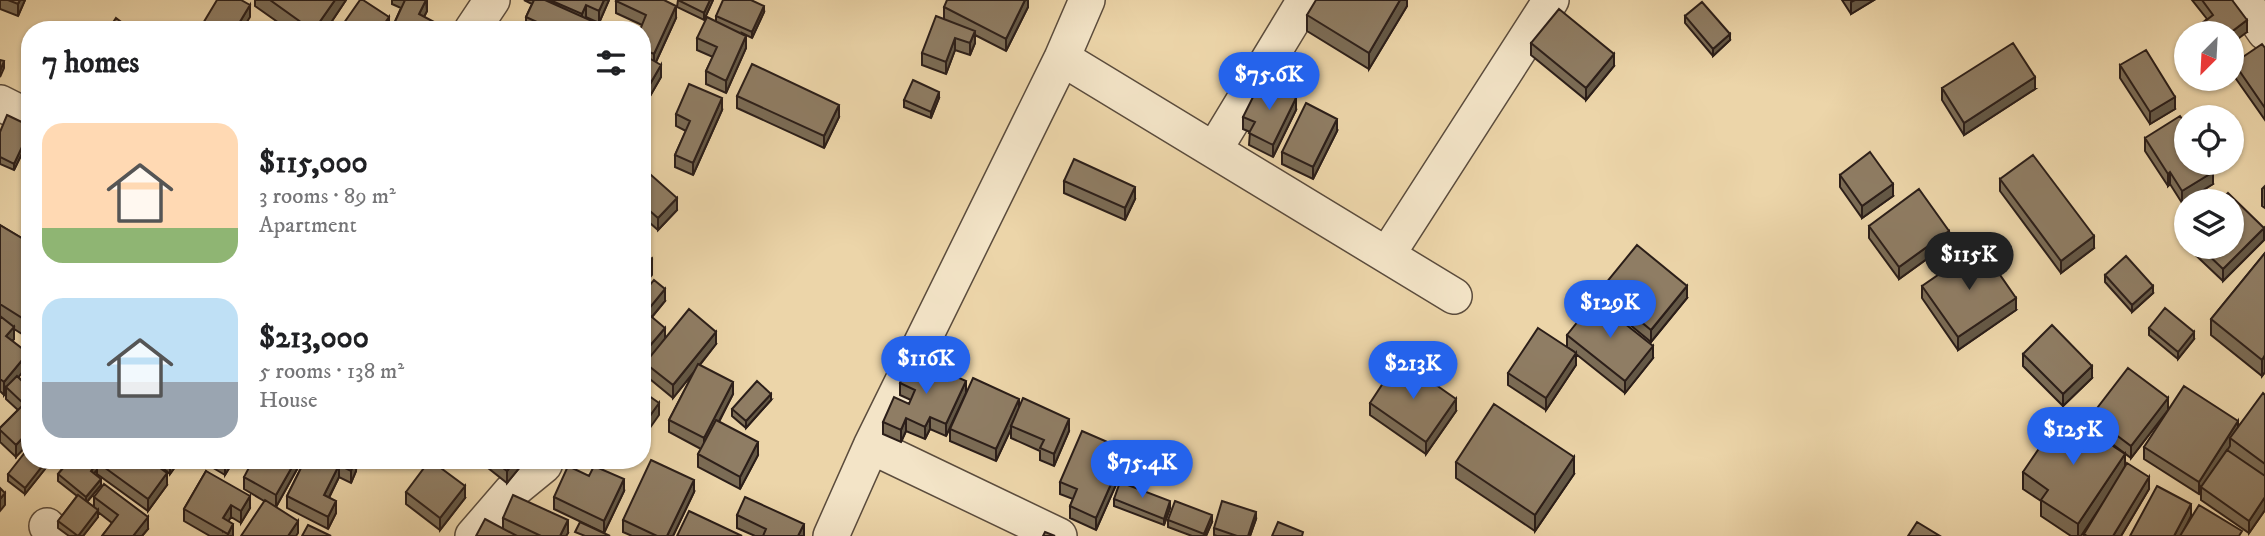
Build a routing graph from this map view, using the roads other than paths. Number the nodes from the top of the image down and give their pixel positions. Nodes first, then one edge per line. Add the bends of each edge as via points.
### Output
1 (492, 0) edge
2 (1087, 0) edge
3 (1305, 0) edge
4 (1551, 0) edge
5 (2243, 0) edge
6 (478, 21) edge
7 (2265, 32) edge
8 (1062, 58) junction
9 (0, 103) edge
10 (21, 114) edge
11 (1214, 150) junction
12 (1387, 255) junction
13 (1454, 296) dead end
14 (871, 446) junction
15 (540, 469) edge
16 (473, 536) edge
17 (831, 536) edge
18 (1059, 536) edge

1 - 6 street
2 - 8 street
3 - 11 street
4 - 12 street
5 - 7 street
8 - 11 street
8 - 14 street
9 - 10 street
11 - 12 street
12 - 13 street
14 - 17 street
14 - 18 street
15 - 16 street via 511,492

